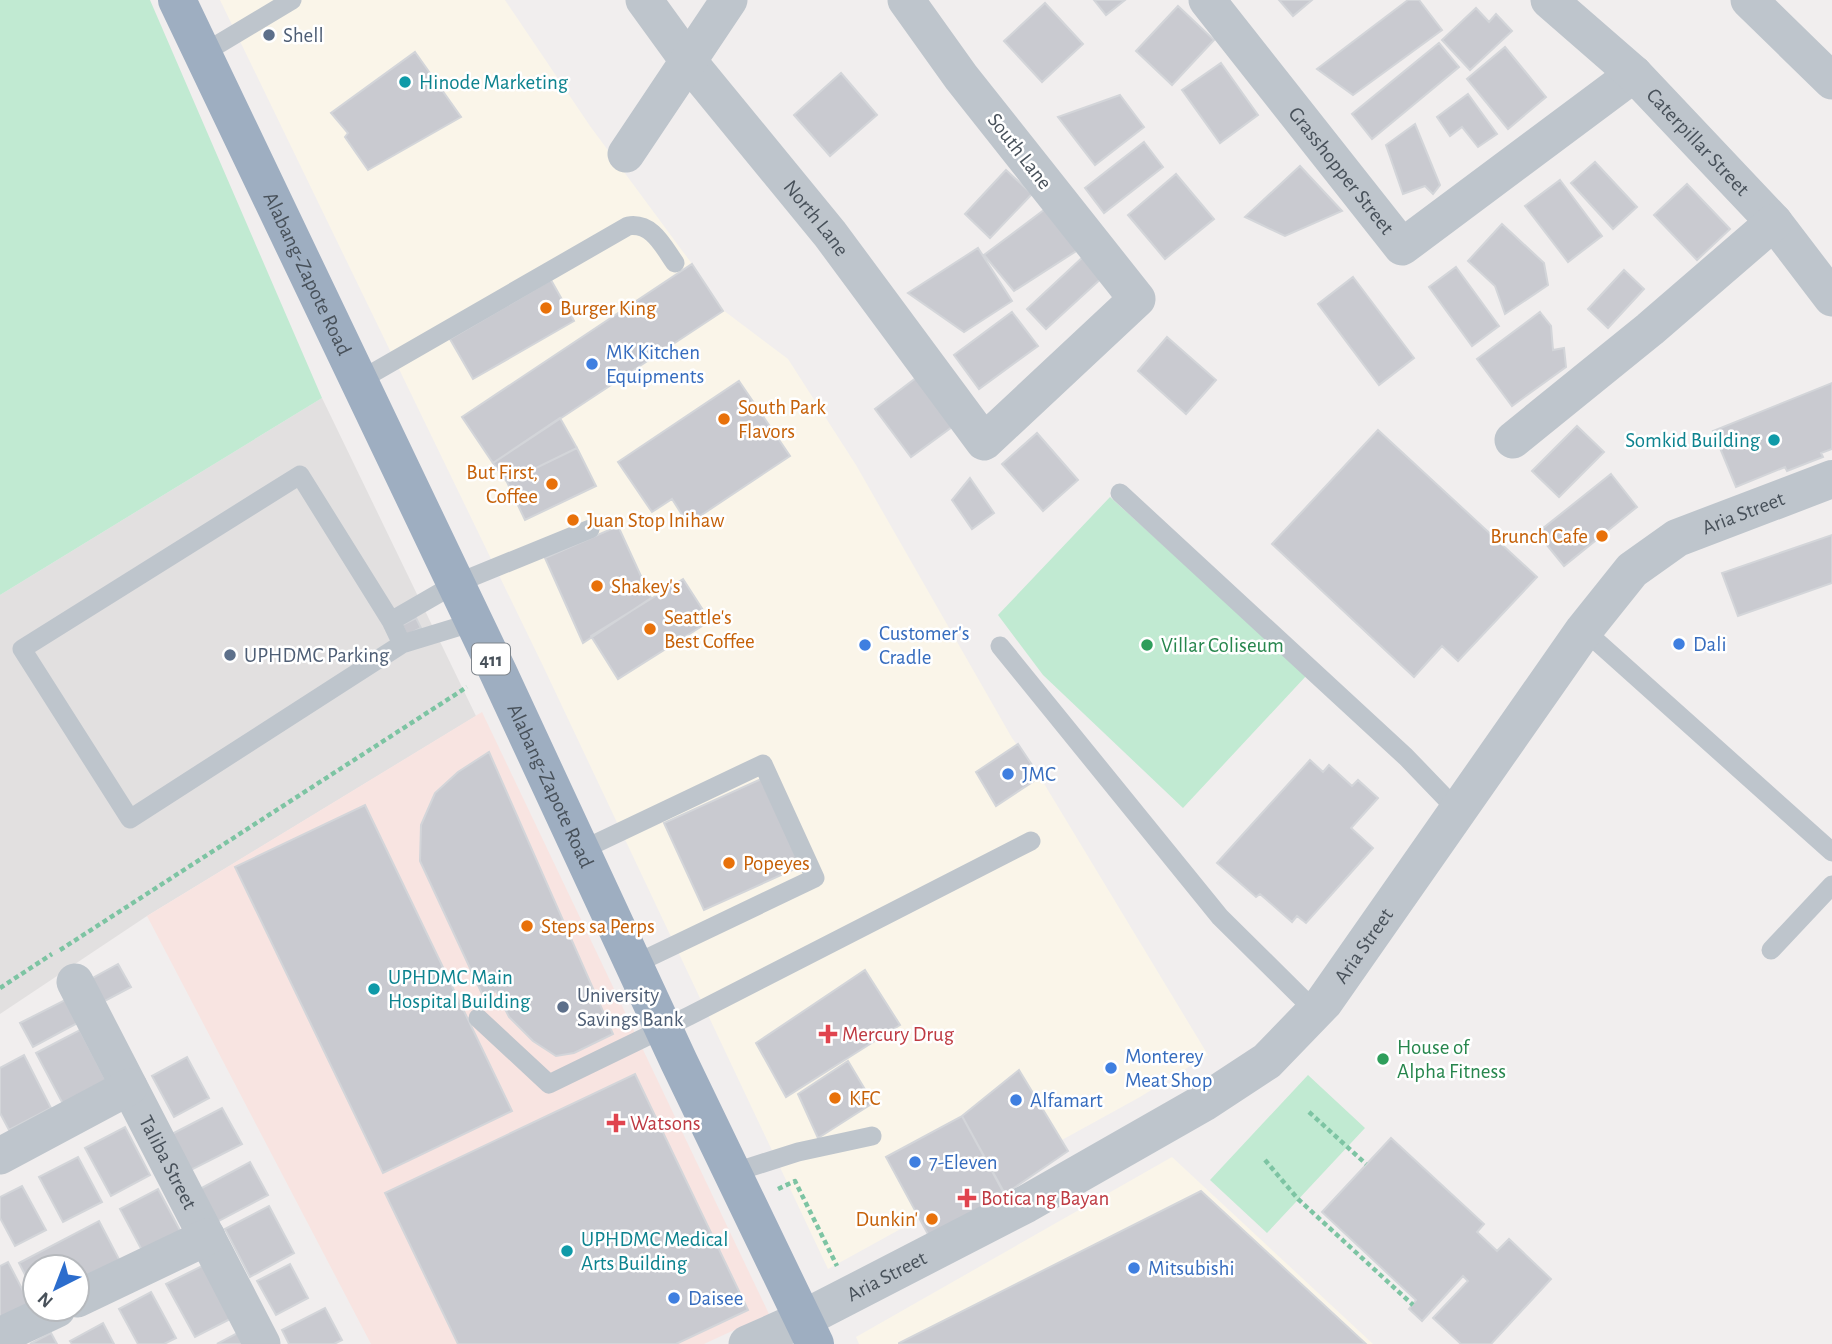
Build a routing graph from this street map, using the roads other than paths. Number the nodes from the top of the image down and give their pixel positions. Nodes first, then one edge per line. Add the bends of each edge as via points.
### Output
1 (177, 0) edge
2 (292, 0) edge
3 (644, 0) edge
4 (729, 0) edge
5 (906, 0) edge
6 (1207, 0) edge
7 (1549, 0) edge
8 (1749, 0) edge
9 (202, 54) junction
10 (689, 62) junction
11 (1634, 74) junction
12 (1832, 81) edge
13 (626, 154) dead end
14 (1774, 222) junction
15 (675, 263) dead end
16 (1832, 298) edge
17 (358, 382) junction
18 (1513, 440) dead end
19 (984, 442) joint
20 (1832, 479) edge
21 (1120, 493) dead end
22 (590, 529) dead end
23 (455, 584) junction
24 (391, 621) junction
25 (474, 622) junction
26 (1584, 630) junction
27 (402, 644) junction
28 (1000, 646) dead end
29 (1458, 811) junction
30 (1031, 841) dead end
31 (582, 850) junction
32 (1832, 852) edge
33 (1832, 885) edge
34 (1771, 950) dead end
35 (635, 964) junction
36 (75, 982) dead end
37 (1315, 1011) junction
38 (478, 1018) dead end
39 (664, 1027) junction
40 (130, 1087) junction
41 (872, 1136) dead end
42 (0, 1156) edge
43 (732, 1172) junction
44 (207, 1237) junction
45 (91, 1292) edge
46 (27, 1323) edge
47 (809, 1331) edge
48 (0, 1336) edge
49 (262, 1344) edge
50 (747, 1344) edge

1 - 9 highway, Alabang-Zapote Road / 411
2 - 9 lane
3 - 10 street, North Lane
4 - 10 street
5 - 19 street, South Lane via 961,77 1137,299
6 - 11 street, Grasshopper Street via 1402,247
7 - 11 street, Caterpillar Street
8 - 12 street
9 - 17 highway, Alabang-Zapote Road / 411
10 - 13 street
10 - 19 street, North Lane via 830,234
11 - 14 street, Caterpillar Street
14 - 16 street, Caterpillar Street
14 - 18 street
15 - 17 lane via 651,231 628,226
17 - 23 highway, Alabang-Zapote Road / 411
20 - 26 street, Aria Street via 1677,538 1632,570
21 - 29 lane via 1406,757
22 - 23 lane
23 - 24 lane
23 - 25 highway, Alabang-Zapote Road / 411
24 - 27 lane
24 - 27 lane via 300,474 22,649 130,819
25 - 27 lane
25 - 31 highway, Alabang-Zapote Road / 411
26 - 29 street, Aria Street
26 - 32 lane
28 - 37 lane via 1220,917
29 - 37 street, Aria Street
30 - 39 lane
31 - 35 highway, Alabang-Zapote Road / 411
31 - 35 lane via 763,764 815,878
33 - 34 lane
35 - 39 highway, Alabang-Zapote Road / 411
36 - 40 street, Taliba Street
37 - 47 street, Aria Street via 1267,1061 1203,1103
38 - 39 lane via 549,1084
39 - 43 highway, Alabang-Zapote Road / 411
40 - 42 street
40 - 44 street, Taliba Street
41 - 43 lane
43 - 47 highway, Alabang-Zapote Road / 411
44 - 45 street
44 - 49 street, Taliba Street
46 - 48 street
47 - 50 street

